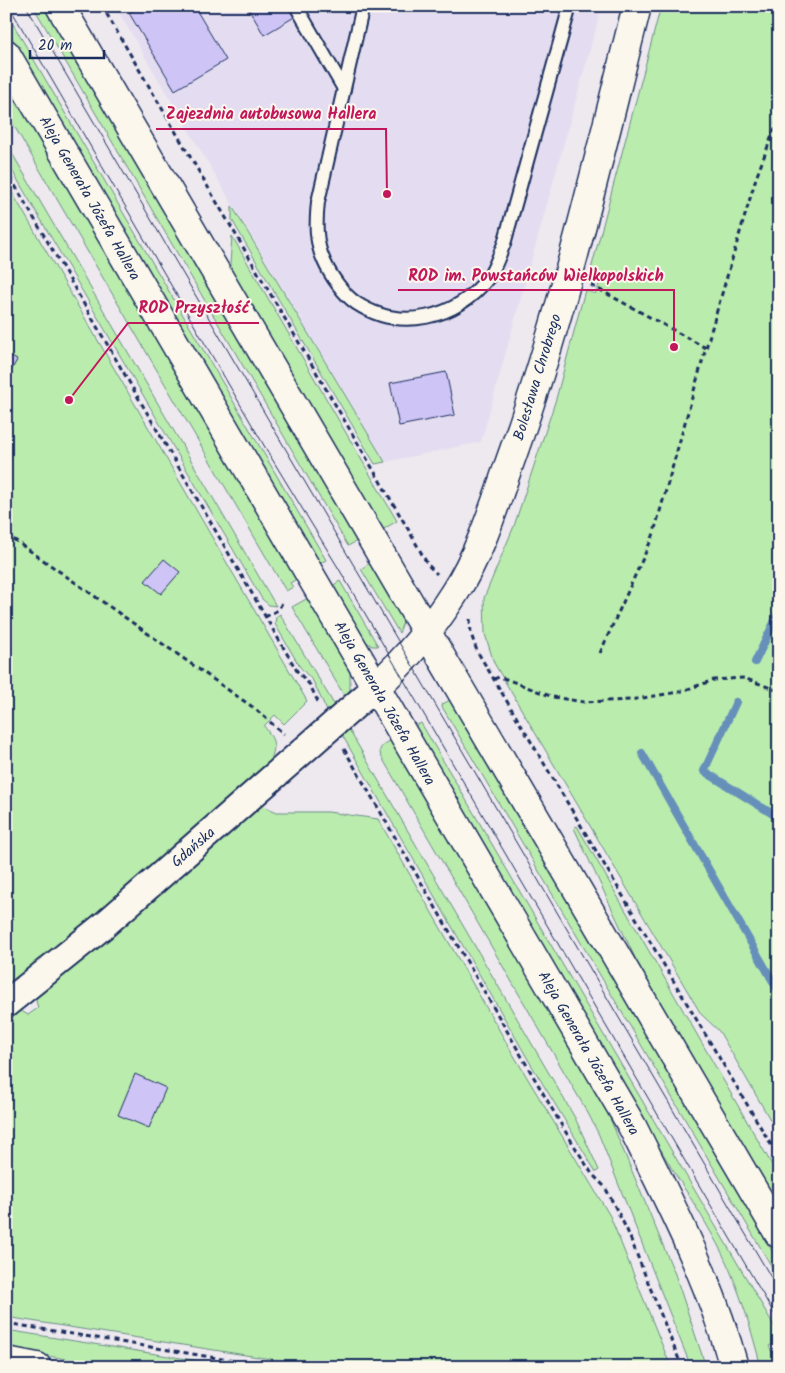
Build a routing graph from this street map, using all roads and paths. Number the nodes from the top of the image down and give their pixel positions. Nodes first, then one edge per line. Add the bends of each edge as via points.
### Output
1 (60, 6) edge
2 (102, 6) edge
3 (296, 6) edge
4 (363, 6) edge
5 (570, 6) edge
6 (638, 6) edge
7 (6, 54) edge
8 (344, 89) junction
9 (779, 117) edge
10 (6, 170) edge
11 (598, 288) dead end
12 (706, 348) junction
13 (6, 534) edge
14 (455, 592) junction
15 (282, 603) dead end
16 (470, 616) dead end
17 (265, 617) junction
18 (426, 632) junction
19 (600, 653) dead end
20 (494, 679) junction
21 (376, 687) junction
22 (779, 691) edge
23 (270, 720) dead end
24 (331, 727) junction
25 (6, 1004) edge
26 (779, 1158) edge
27 (779, 1234) edge
28 (6, 1323) edge
29 (777, 1346) dead end
30 (779, 1350) edge
31 (6, 1361) edge
32 (37, 1367) edge
33 (271, 1367) edge
34 (682, 1367) edge
35 (734, 1367) edge

1 - 18 main road
2 - 14 path via 428,565
3 - 8 lane
4 - 8 lane
5 - 8 lane via 504,244 488,278 464,302 435,316 407,320 380,316 354,302 335,281 323,260 316,233 318,202
6 - 14 main road, Bolesława Chrobrego via 533,395 483,536
7 - 21 main road, Aleja Generała Józefa Hallera
9 - 12 path via 756,178
10 - 17 path
11 - 12 path
12 - 19 path via 653,536
13 - 23 path
14 - 18 main road, Bolesława Chrobrego
15 - 17 path via 278,610
16 - 20 path via 471,634 477,651
17 - 24 path via 296,671 310,685
18 - 21 main road, Bolesława Chrobrego via 407,657
18 - 27 main road
20 - 22 path via 499,677 553,697 584,702 646,697 679,692 714,680 744,678
20 - 26 path
21 - 24 street, Gdańska
21 - 35 main road, Aleja Generała Józefa Hallera via 632,1126 702,1273
24 - 25 street, Gdańska via 103,926
24 - 34 path via 562,1126 592,1174 605,1187 627,1230
28 - 33 path
29 - 30 path
31 - 32 main road

